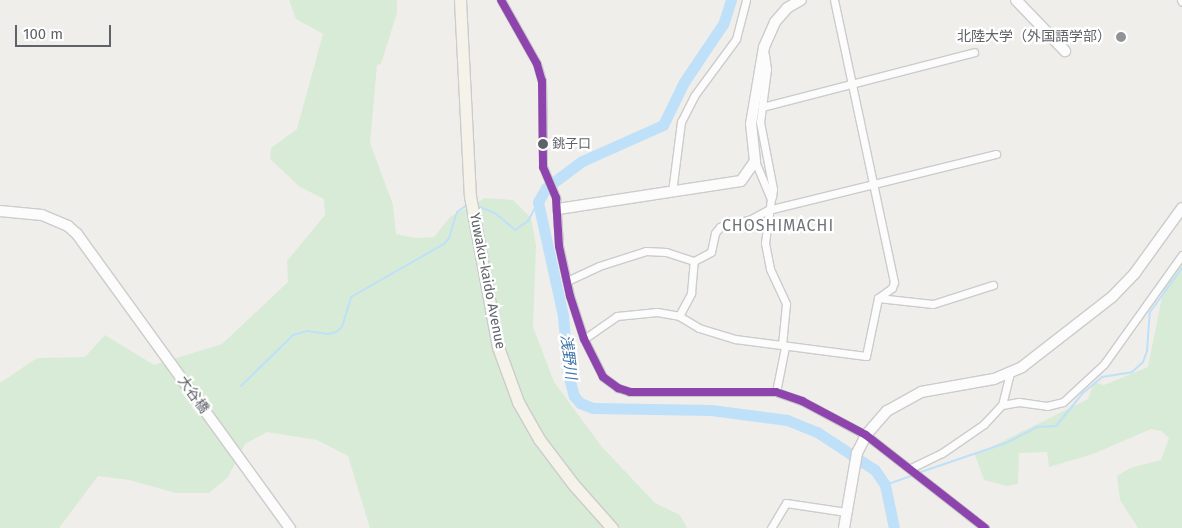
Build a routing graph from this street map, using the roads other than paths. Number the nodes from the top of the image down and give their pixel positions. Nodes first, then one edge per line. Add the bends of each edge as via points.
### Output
1 (460, 0) edge
2 (501, 0) edge
3 (746, 0) edge
4 (834, 0) edge
5 (1016, 0) edge
6 (796, 1) edge
7 (764, 48) junction
8 (1065, 51) dead end
9 (974, 52) dead end
10 (853, 83) junction
11 (762, 107) junction
12 (996, 154) dead end
13 (756, 161) junction
14 (874, 183) junction
15 (672, 192) junction
16 (771, 198) junction
17 (557, 203) junction
18 (1182, 208) edge
19 (768, 210) junction
20 (0, 211) edge
21 (1182, 255) edge
22 (694, 261) junction
23 (567, 281) junction
24 (993, 285) dead end
25 (878, 298) junction
26 (680, 316) junction
27 (584, 339) junction
28 (784, 346) junction
29 (1010, 372) junction
30 (776, 392) junction
31 (1002, 405) junction
32 (866, 435) junction
33 (912, 469) junction
34 (846, 512) junction
35 (290, 528) edge
36 (612, 528) edge
37 (772, 528) edge
38 (844, 528) edge
39 (985, 528) edge

1 - 36 main road, Yuwaku-kaido Avenue via 470,196 498,347 518,402 539,439
2 - 17 street via 537,64 542,81 541,140 547,178
3 - 15 street via 736,39 694,96 681,122
4 - 10 street
5 - 8 street
6 - 7 street via 775,22
7 - 11 street via 767,69
7 - 13 street via 751,124
9 - 10 street
10 - 11 street
10 - 14 street
11 - 16 street via 760,122 773,189
12 - 14 street
13 - 15 street via 742,181 735,184
13 - 16 street
14 - 19 street
14 - 25 street via 894,282 892,288
15 - 17 street
16 - 19 street
17 - 23 street via 559,246
18 - 29 street via 1135,274 1112,297 1022,367
19 - 22 street via 749,220 717,229 711,252
19 - 28 street via 765,243 770,269 786,304
20 - 35 street, 大谷橋 via 42,215 68,226
21 - 31 street via 1104,364 1067,399 1047,406 1019,402
22 - 23 street via 666,252 646,251 599,266
22 - 26 street via 691,293
23 - 27 street
24 - 25 street via 933,304
25 - 28 street via 866,356
26 - 27 street via 657,312 617,316
26 - 28 street via 699,328 735,339
27 - 30 street via 603,377 630,392
28 - 30 street
29 - 31 street
29 - 32 street via 994,379 922,392 905,399 887,411
30 - 32 street via 828,412
31 - 33 street via 966,438
32 - 33 street
32 - 34 street via 857,453
33 - 39 street
34 - 37 street via 786,504
34 - 38 street

